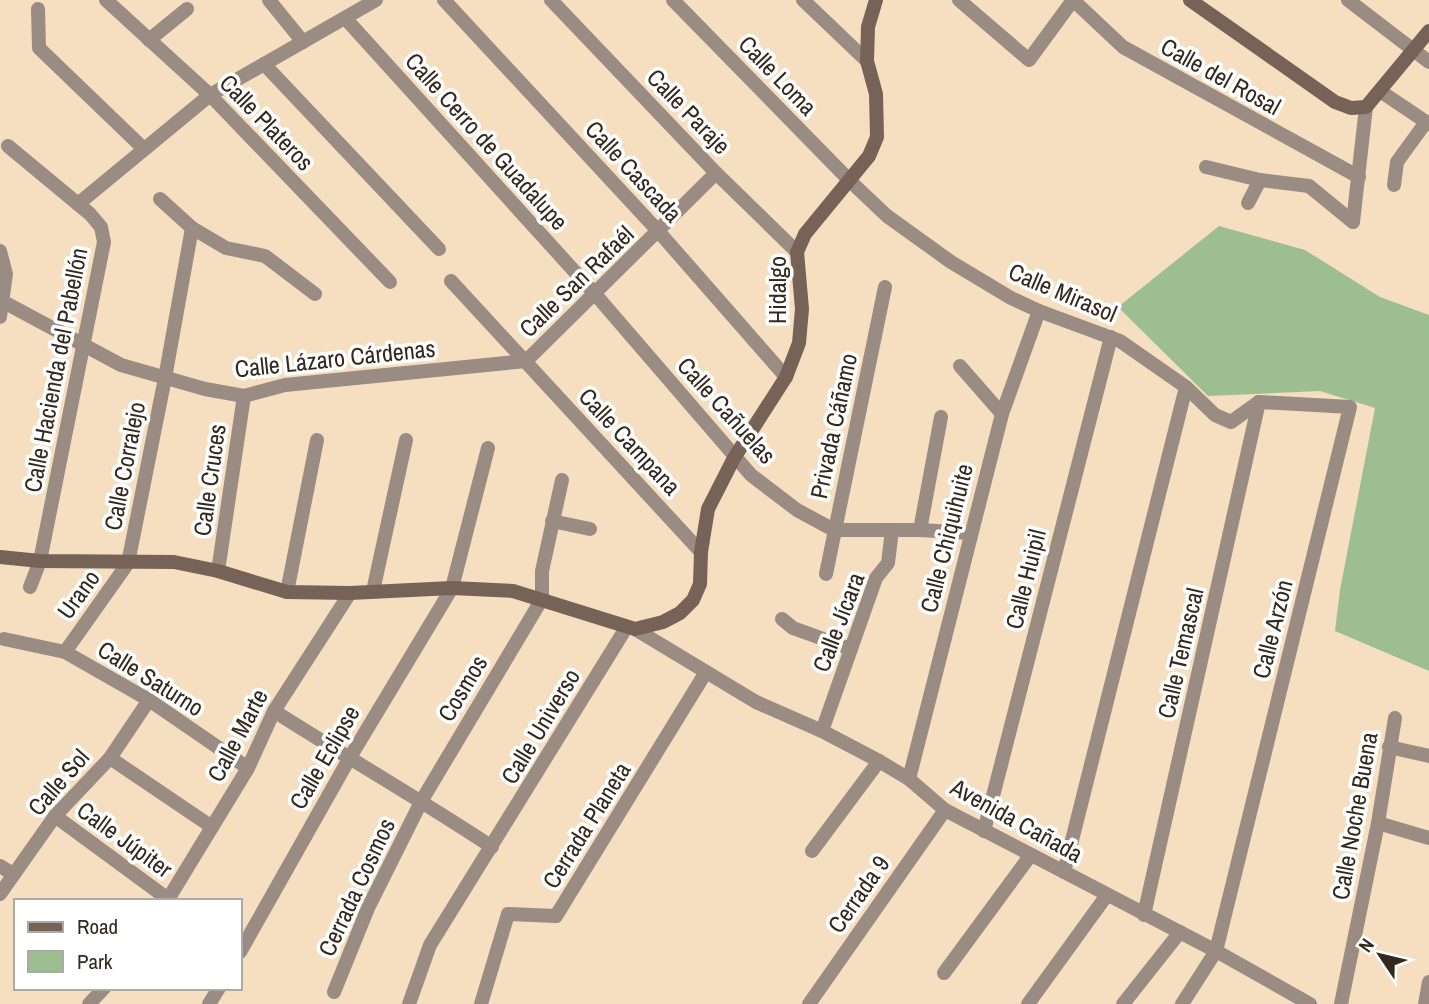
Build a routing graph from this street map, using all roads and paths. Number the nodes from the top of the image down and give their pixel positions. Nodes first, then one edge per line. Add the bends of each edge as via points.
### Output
1 (106, 0) edge
2 (269, 0) edge
3 (376, 0) edge
4 (444, 0) edge
5 (551, 0) edge
6 (673, 0) edge
7 (803, 0) edge
8 (876, 0) edge
9 (959, 0) edge
10 (1073, 0) edge
11 (1348, 0) edge
12 (1194, 1) edge
13 (38, 9) dead end
14 (187, 9) dead end
15 (345, 18) junction
16 (1429, 31) edge
17 (149, 40) junction
18 (303, 42) junction
19 (1413, 50) junction
20 (867, 61) junction
21 (1429, 62) edge
22 (264, 64) junction
23 (1380, 91) junction
24 (210, 95) junction
25 (1366, 107) junction
26 (1427, 123) edge
27 (8, 146) dead end
28 (144, 149) junction
29 (1206, 167) dead end
30 (716, 173) junction
31 (1359, 177) junction
32 (1260, 180) junction
33 (850, 181) junction
34 (1394, 185) dead end
35 (160, 199) dead end
36 (1248, 203) dead end
37 (78, 204) junction
38 (192, 228) junction
39 (659, 232) junction
40 (439, 249) dead end
41 (0, 251) edge
42 (796, 252) junction
43 (451, 281) dead end
44 (390, 282) dead end
45 (885, 287) dead end
46 (315, 294) dead end
47 (596, 294) junction
48 (2, 300) edge
49 (1039, 311) junction
50 (0, 317) edge
51 (1111, 337) junction
52 (83, 345) junction
53 (526, 361) junction
54 (960, 366) dead end
55 (786, 377) junction
56 (165, 378) junction
57 (1185, 387) junction
58 (244, 396) junction
59 (1259, 402) junction
60 (1002, 414) junction
61 (941, 417) dead end
62 (317, 440) dead end
63 (406, 440) dead end
64 (488, 448) dead end
65 (734, 458) junction
66 (562, 480) dead end
67 (552, 521) junction
68 (590, 528) dead end
69 (834, 530) junction
70 (892, 530) junction
71 (920, 530) junction
72 (970, 533) junction
73 (701, 551) junction
74 (0, 557) edge
75 (40, 561) junction
76 (128, 564) junction
77 (218, 571) junction
78 (826, 574) dead end
79 (30, 587) dead end
80 (452, 588) junction
81 (373, 591) junction
82 (288, 592) junction
83 (350, 593) junction
84 (542, 599) junction
85 (782, 618) dead end
86 (630, 628) junction
87 (4, 639) dead end
88 (851, 649) junction
89 (65, 652) junction
90 (706, 673) junction
91 (149, 700) junction
92 (274, 710) junction
93 (1395, 718) dead end
94 (821, 731) junction
95 (1390, 747) junction
96 (1429, 756) edge
97 (110, 758) junction
98 (349, 759) junction
99 (879, 761) junction
100 (248, 768) junction
101 (909, 779) junction
102 (422, 800) junction
103 (945, 810) junction
104 (55, 816) junction
105 (1378, 823) junction
106 (212, 827) junction
107 (984, 831) junction
108 (1429, 838) edge
109 (492, 847) junction
110 (812, 851) dead end
111 (1030, 856) junction
112 (0, 866) edge
113 (1064, 872) junction
114 (13, 874) junction
115 (0, 894) edge
116 (1107, 895) junction
117 (167, 899) edge
118 (169, 899) edge
119 (1144, 915) junction
120 (1180, 932) junction
121 (242, 948) edge
122 (1216, 951) junction
123 (944, 973) dead end
124 (1429, 982) edge
125 (102, 990) edge
126 (334, 992) dead end
127 (89, 1004) edge
128 (409, 1004) edge
129 (481, 1004) edge
130 (809, 1004) edge
131 (1028, 1004) edge
132 (1123, 1004) edge
133 (1182, 1004) edge
134 (1310, 1004) edge
135 (1340, 1004) edge
136 (1425, 1004) edge

1 - 17 street, Calle Plateros
2 - 18 street
3 - 15 street
4 - 39 street, Calle Cascada
5 - 30 street, Calle Paraje
6 - 33 street, Calle Loma
7 - 20 street
8 - 20 street, Hidalgo via 868,27
9 - 10 street via 1029,60
10 - 31 street, Calle del Rosal via 1123,47
11 - 19 street
12 - 25 street via 1335,102
13 - 28 street via 39,48
14 - 17 street
15 - 18 street
15 - 47 street, Calle Cerro de Guadalupe
16 - 19 street
17 - 24 street, Calle Plateros
18 - 22 street
19 - 21 street
19 - 23 street
20 - 33 street, Hidalgo via 876,94 877,137
22 - 24 street
22 - 40 street
23 - 25 street
23 - 26 street
24 - 28 street
24 - 44 street, Calle Plateros
25 - 31 street
26 - 34 street via 1397,162
27 - 37 street, Calle Hacienda del Pabellón
28 - 37 street
29 - 32 street
30 - 39 street, Calle San Rafaél
30 - 42 street, Calle Paraje
31 - 32 street via 1353,222 1309,186
32 - 36 street
33 - 42 street, Hidalgo via 804,234
33 - 49 street, Calle Mirasol via 887,216 951,262
35 - 38 street
37 - 52 street, Calle Hacienda del Pabellón via 101,228 104,242
38 - 46 street via 226,248 265,256
38 - 56 street, Calle Corralejo
39 - 47 street, Calle San Rafaél
39 - 55 street, Calle Cascada
41 - 48 street via 6,275
42 - 55 street, Hidalgo via 802,309 799,343
43 - 53 street, Calle Campana
45 - 69 street, Privada Cáñamo
47 - 53 street, Calle San Rafaél
47 - 65 street, Calle Cañuelas
48 - 50 street
48 - 52 street, Calle Lázaro Cárdenas
49 - 51 street, Calle Mirasol
49 - 60 street, Calle Chiquihuite
51 - 57 street, Calle Mirasol
51 - 107 street, Calle Huipil
52 - 56 street, Calle Lázaro Cárdenas via 121,365
52 - 75 street, Calle Hacienda del Pabellón
53 - 58 street, Calle Lázaro Cárdenas via 285,385
53 - 73 street, Calle Campana
54 - 60 street
55 - 65 street, Hidalgo
56 - 58 street, Calle Lázaro Cárdenas
56 - 76 street, Calle Corralejo
57 - 59 street, Calle Mirasol via 1215,415 1231,422
57 - 113 street
58 - 77 street, Calle Cruces
59 - 119 street, Calle Temascal
59 - 122 street, Calle Arzón via 1350,407
60 - 72 street, Calle Chiquihuite
61 - 71 street
62 - 82 street
63 - 81 street
64 - 80 street, Calle Eclipse
65 - 69 street, Calle Cañuelas via 797,510
65 - 73 street, Hidalgo via 708,509
66 - 67 street
67 - 68 street
67 - 84 street via 542,570
69 - 70 street, Calle Cañuelas
69 - 78 street, Privada Cáñamo
70 - 71 street, Calle Cañuelas
70 - 88 street, Calle Jícara via 888,563 876,578
71 - 72 street, Calle Cañuelas
72 - 101 street, Calle Chiquihuite
73 - 86 street, Hidalgo via 700,584 693,600 663,622
74 - 75 street
75 - 76 street
75 - 79 street, Calle Hacienda del Pabellón
76 - 77 street via 174,562
76 - 89 street, Urano
77 - 82 street
80 - 81 street
80 - 84 street
80 - 98 street, Calle Eclipse
81 - 83 street
82 - 83 street
83 - 92 street, Calle Marte
84 - 86 street
84 - 102 street, Cosmos
85 - 88 street via 793,628
86 - 90 street, Avenida Cañada
86 - 109 street, Calle Universo
87 - 89 street, Calle Saturno
88 - 94 street, Calle Jícara
89 - 91 street, Calle Saturno
90 - 94 street, Avenida Cañada
90 - 129 street, Cerrada Planeta via 556,916 508,914
91 - 97 street, Calle Sol
91 - 100 street, Calle Saturno
92 - 98 street
92 - 100 street, Calle Marte
93 - 95 street, Calle Noche Buena
94 - 99 street, Avenida Cañada
95 - 96 street
95 - 105 street, Calle Noche Buena
97 - 104 street, Calle Sol
97 - 106 street
98 - 102 street
98 - 121 street, Calle Eclipse
99 - 101 street, Avenida Cañada
99 - 110 street
100 - 106 street, Calle Marte
101 - 103 street, Avenida Cañada
102 - 109 street
102 - 126 street, Cerrada Cosmos via 368,908
103 - 107 street, Avenida Cañada
103 - 130 street, Cerrada 9
104 - 114 street, Calle Sol
104 - 117 street, Calle Júpiter
105 - 108 street
105 - 135 street, Calle Noche Buena
106 - 118 street, Calle Marte
107 - 111 street, Avenida Cañada
109 - 128 street, Calle Universo via 430,945
111 - 113 street, Avenida Cañada
111 - 123 street
112 - 114 street
113 - 116 street, Avenida Cañada
114 - 115 street, Calle Sol
116 - 119 street, Avenida Cañada
116 - 131 street
119 - 120 street, Avenida Cañada
120 - 122 street, Avenida Cañada
120 - 132 street
122 - 133 street
122 - 134 street, Avenida Cañada
124 - 136 street
125 - 127 street

